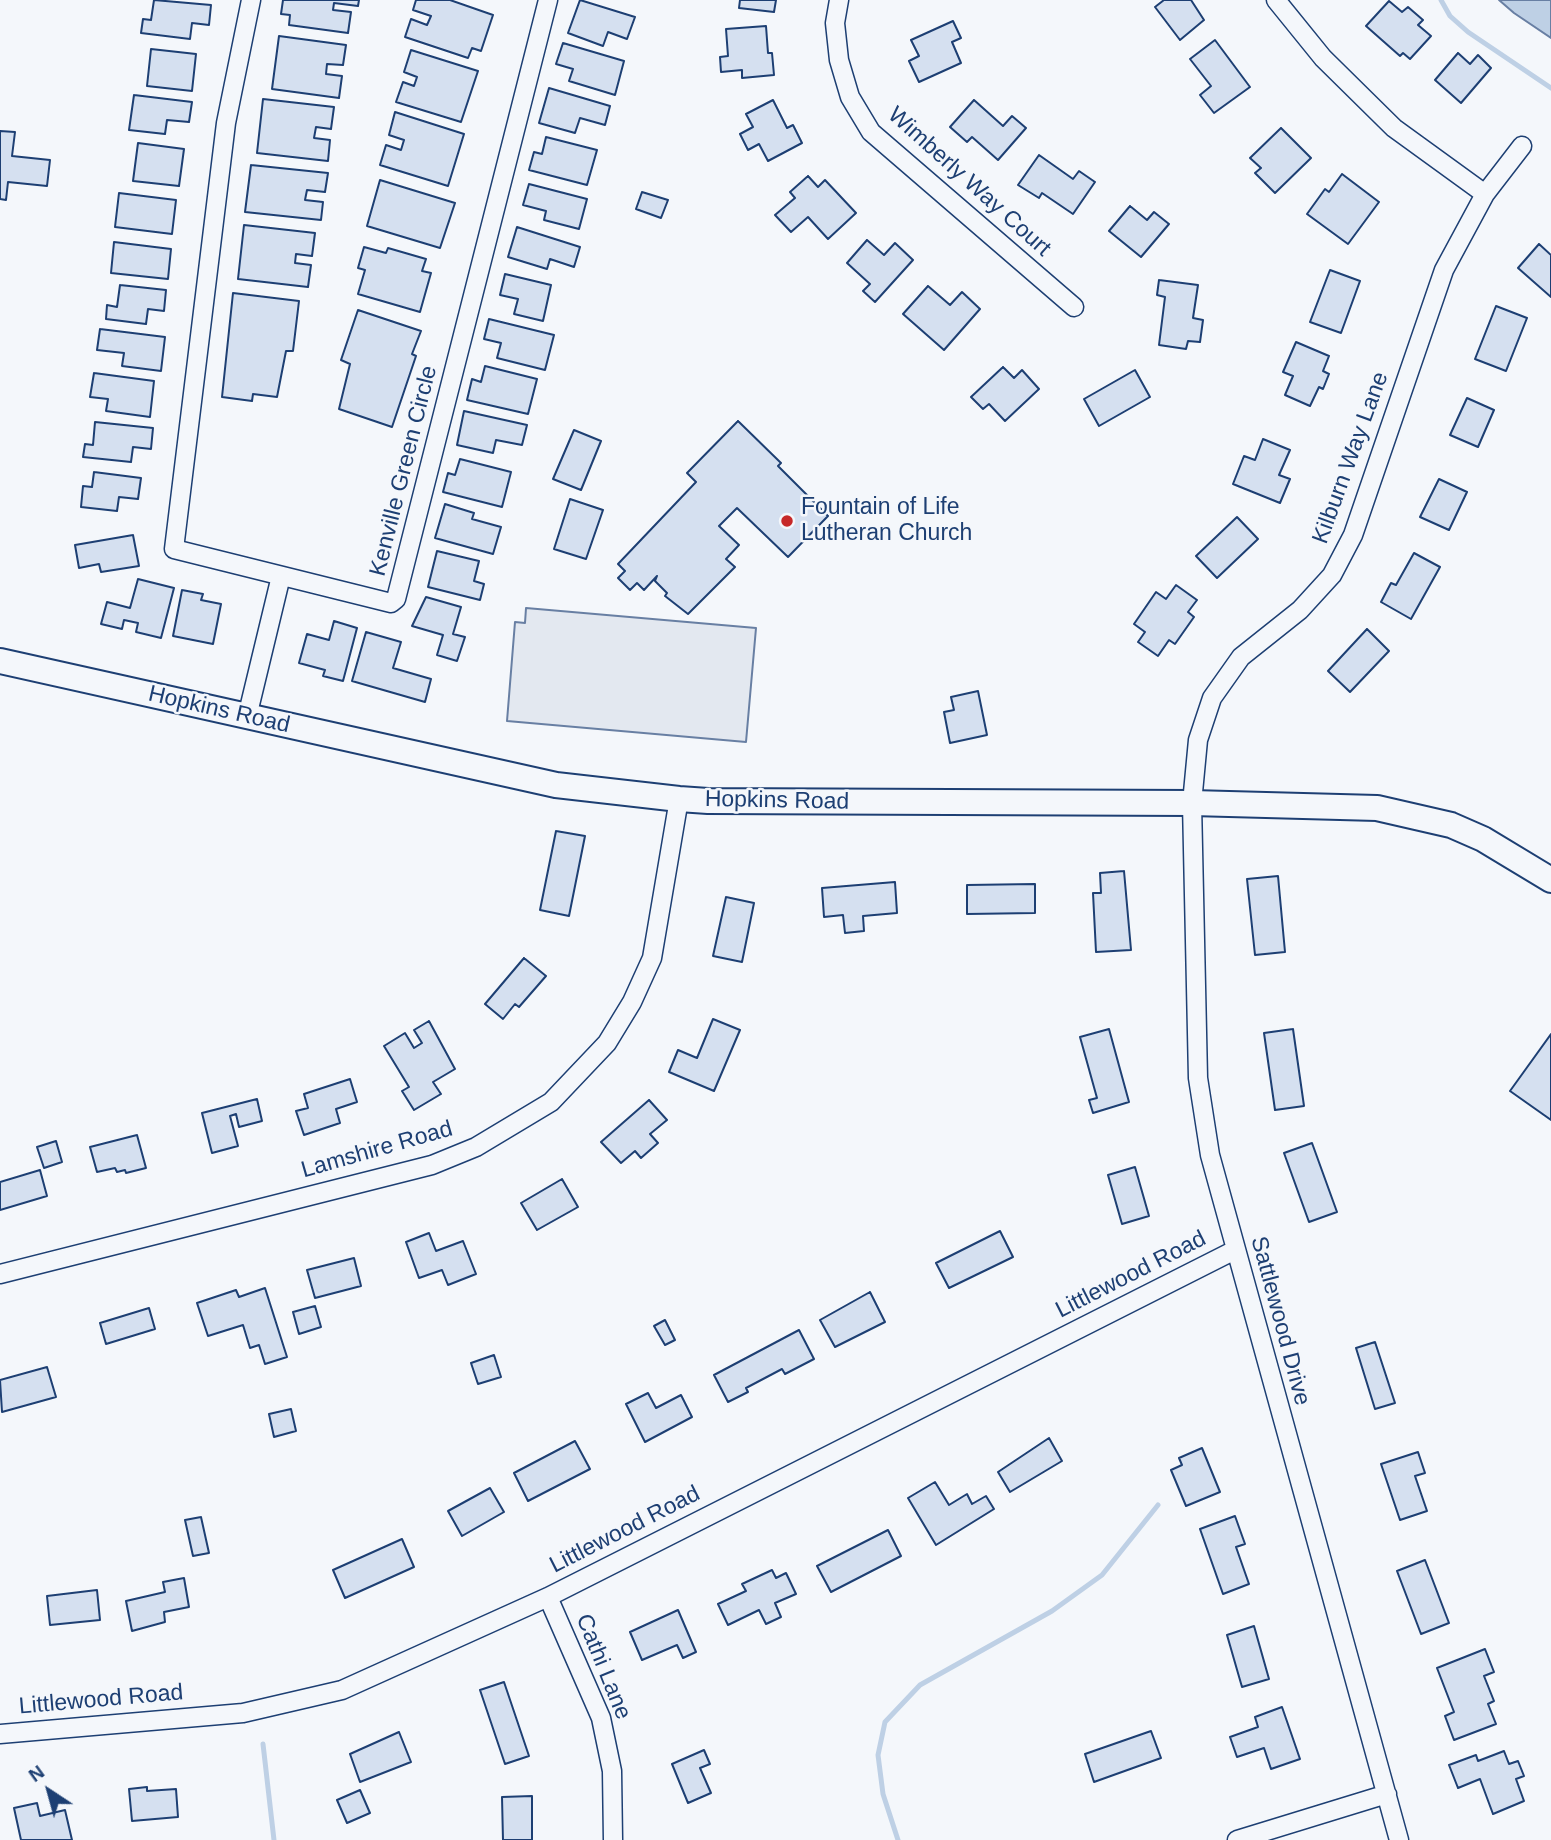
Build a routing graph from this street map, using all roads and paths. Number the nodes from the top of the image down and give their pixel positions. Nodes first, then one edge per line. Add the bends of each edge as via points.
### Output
1 (251, 0) edge
2 (548, 0) edge
3 (839, 0) edge
4 (1276, 0) edge
5 (1522, 146) dead end
6 (1485, 194) junction
7 (1074, 307) dead end
8 (281, 576) junction
9 (0, 661) edge
10 (247, 717) junction
11 (679, 799) junction
12 (1192, 803) junction
13 (1551, 880) edge
14 (1235, 1250) junction
15 (0, 1273) edge
16 (548, 1597) junction
17 (0, 1734) edge
18 (1387, 1794) junction
19 (612, 1840) edge
20 (1237, 1840) edge
21 (1399, 1840) edge

1 - 8 street, Kenville Green Circle via 226,123 172,543 174,549
2 - 8 street, Kenville Green Circle via 396,599 391,603
3 - 7 street, Wimberly Way Court via 835,23 839,60 850,97 871,132
4 - 6 street via 1323,58 1394,128
5 - 6 street, Kilburn Way Lane
6 - 12 street, Kilburn Way Lane via 1444,270 1353,535 1332,575 1300,610 1241,657 1212,698 1198,740
8 - 10 street
9 - 10 main road, Hopkins Road
10 - 11 main road, Hopkins Road via 556,785
11 - 12 main road, Hopkins Road
11 - 15 street, Lamshire Road via 652,958 607,1043 551,1102 475,1147 432,1165
12 - 13 main road, Hopkins Road via 1377,808 1416,815 1483,839
12 - 14 street, Sattlewood Drive via 1198,1078 1210,1155
14 - 16 street, Littlewood Road
14 - 18 street, Sattlewood Drive
16 - 17 street, Littlewood Road via 342,1690 243,1713
16 - 19 street, Cathi Lane via 601,1718 612,1770
18 - 20 street
18 - 21 street, Sattlewood Drive

